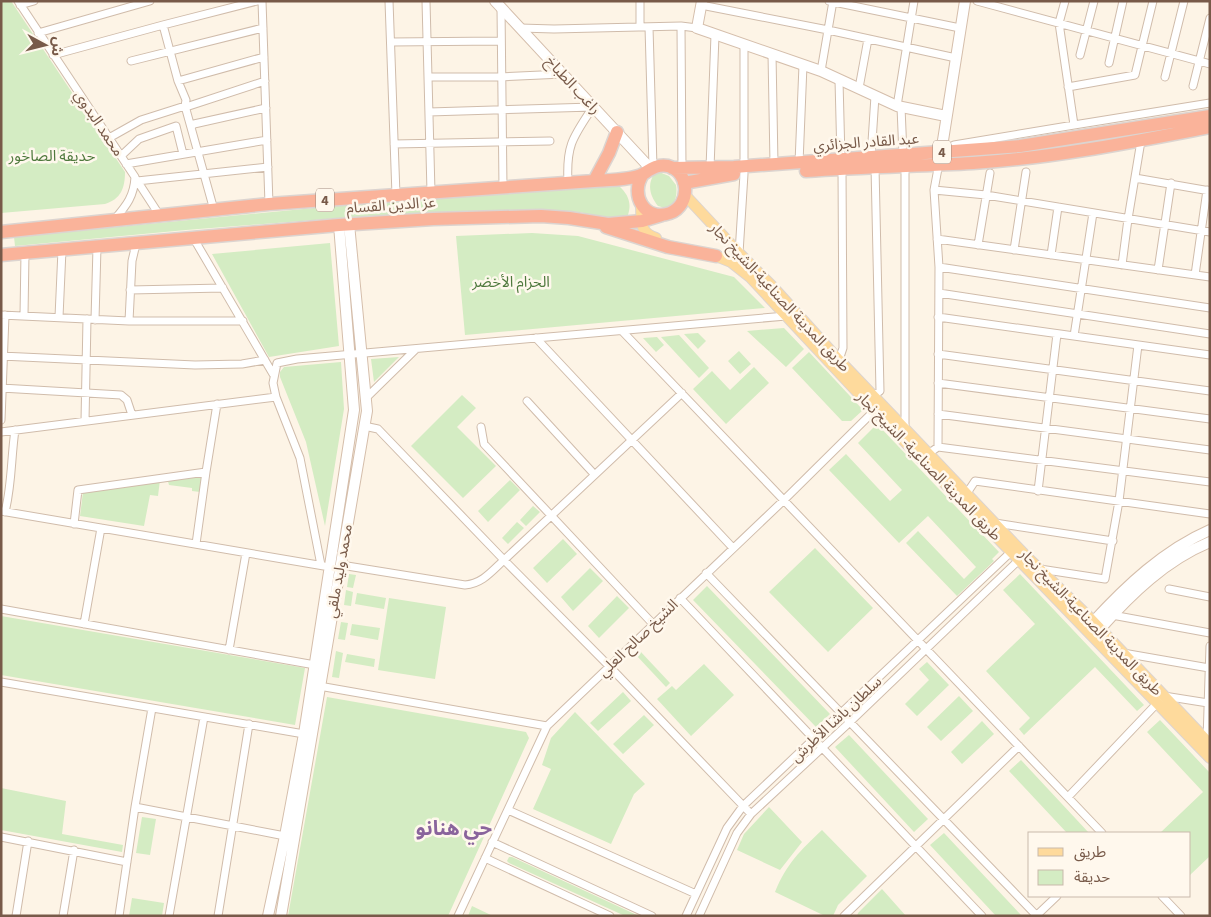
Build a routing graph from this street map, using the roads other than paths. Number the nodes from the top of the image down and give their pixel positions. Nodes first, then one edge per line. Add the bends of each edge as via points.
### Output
1 (34, 1) edge
2 (150, 1) edge
3 (257, 1) edge
4 (262, 1) edge
5 (389, 1) edge
6 (426, 1) edge
7 (640, 1) edge
8 (914, 1) edge
9 (965, 1) edge
10 (978, 1) edge
11 (1009, 1) edge
12 (1065, 1) edge
13 (1094, 1) edge
14 (1123, 1) edge
15 (1153, 1) edge
16 (1184, 1) edge
17 (832, 2) edge
18 (19, 3) edge
19 (701, 3) edge
20 (498, 5) edge
21 (1007, 9) junction
22 (912, 18) junction
23 (1210, 18) edge
24 (1059, 23) junction
25 (163, 25) junction
26 (681, 26) junction
27 (640, 27) junction
28 (649, 27) junction
29 (263, 28) junction
30 (520, 28) junction
31 (697, 28) junction
32 (960, 28) junction
33 (828, 30) junction
34 (1086, 30) junction
35 (38, 33) junction
36 (715, 35) junction
37 (1115, 38) junction
38 (868, 39) junction
39 (427, 41) junction
40 (391, 42) junction
41 (501, 42) junction
42 (744, 45) junction
43 (1142, 46) junction
44 (907, 48) junction
45 (170, 51) junction
46 (1171, 53) junction
47 (772, 54) junction
48 (53, 55) junction
49 (1080, 55) dead end
50 (264, 57) junction
51 (956, 58) junction
52 (131, 61) dead end
53 (1200, 61) junction
54 (1109, 63) dead end
55 (1210, 64) edge
56 (803, 65) junction
57 (822, 71) junction
58 (563, 74) junction
59 (428, 77) junction
60 (500, 77) junction
61 (1165, 77) dead end
62 (178, 80) junction
63 (839, 80) junction
64 (265, 81) junction
65 (1193, 86) dead end
66 (1068, 87) junction
67 (859, 88) junction
68 (876, 96) junction
69 (1210, 103) edge
70 (185, 106) junction
71 (899, 106) junction
72 (593, 107) junction
73 (266, 108) junction
74 (501, 110) junction
75 (429, 112) junction
76 (946, 116) junction
77 (1210, 116) edge
78 (1074, 125) junction
79 (191, 127) junction
80 (1210, 127) edge
81 (617, 132) junction
82 (109, 138) junction
83 (267, 140) junction
84 (1141, 140) junction
85 (550, 141) dead end
86 (501, 142) junction
87 (394, 144) junction
88 (430, 144) junction
89 (198, 151) junction
90 (183, 154) junction
91 (941, 155) junction
92 (121, 156) junction
93 (904, 160) junction
94 (873, 162) junction
95 (799, 163) junction
96 (126, 164) junction
97 (774, 164) junction
98 (842, 164) junction
99 (268, 167) junction
100 (677, 168) junction
101 (710, 168) junction
102 (649, 170) junction
103 (744, 170) junction
104 (1026, 172) dead end
105 (990, 173) dead end
106 (204, 174) junction
107 (1135, 178) junction
108 (136, 179) junction
109 (594, 181) junction
110 (568, 182) junction
111 (1171, 183) junction
112 (503, 189) junction
113 (685, 189) junction
114 (934, 190) junction
115 (1208, 190) edge
116 (432, 192) junction
117 (396, 195) junction
118 (986, 195) junction
119 (1022, 201) junction
120 (269, 204) junction
121 (640, 204) junction
122 (1058, 207) junction
123 (214, 210) junction
124 (1093, 213) junction
125 (662, 215) junction
126 (160, 216) junction
127 (1128, 219) junction
128 (113, 221) junction
129 (642, 221) junction
130 (597, 224) junction
131 (344, 225) junction
132 (1165, 226) junction
133 (1201, 231) junction
134 (4, 232) edge
135 (1210, 232) edge
136 (194, 238) junction
137 (937, 239) junction
138 (136, 244) junction
139 (978, 245) junction
140 (97, 247) junction
141 (1, 248) edge
142 (62, 250) junction
143 (1014, 250) junction
144 (25, 253) junction
145 (738, 253) junction
146 (1, 255) edge
147 (1051, 255) junction
148 (716, 256) junction
149 (1086, 260) junction
150 (1122, 265) junction
151 (939, 267) junction
152 (1158, 270) junction
153 (1195, 275) junction
154 (1210, 277) edge
155 (223, 288) junction
156 (1081, 289) junction
157 (130, 290) junction
158 (938, 294) junction
159 (1210, 308) edge
160 (1078, 314) junction
161 (3, 315) edge
162 (24, 316) junction
163 (786, 316) junction
164 (59, 317) junction
165 (938, 317) junction
166 (91, 320) junction
167 (129, 321) junction
168 (243, 321) junction
169 (623, 332) junction
170 (1057, 334) junction
171 (1210, 334) edge
172 (1074, 336) junction
173 (536, 338) junction
174 (1138, 345) junction
175 (416, 349) junction
176 (356, 354) junction
177 (938, 354) junction
178 (1210, 355) edge
179 (3, 356) edge
180 (85, 358) junction
181 (265, 360) junction
182 (839, 360) junction
183 (1053, 370) junction
184 (273, 374) junction
185 (1134, 381) junction
186 (938, 383) junction
187 (2, 388) edge
188 (1210, 391) edge
189 (85, 392) junction
190 (682, 393) junction
191 (872, 396) junction
192 (276, 397) junction
193 (366, 398) junction
194 (1049, 398) junction
195 (527, 401) dead end
196 (218, 404) junction
197 (878, 408) junction
198 (1130, 409) junction
199 (938, 414) junction
200 (132, 415) junction
201 (1210, 419) edge
202 (1, 420) edge
203 (85, 421) junction
204 (364, 426) junction
205 (480, 427) dead end
206 (1046, 428) junction
207 (904, 429) junction
208 (15, 430) junction
209 (1, 432) edge
210 (1127, 439) junction
211 (631, 440) junction
212 (938, 447) junction
213 (1210, 450) edge
214 (928, 454) junction
215 (1042, 460) junction
216 (1123, 471) junction
217 (206, 472) junction
218 (594, 474) junction
219 (1210, 482) edge
220 (1038, 491) junction
221 (967, 493) junction
222 (784, 500) junction
223 (1119, 501) junction
224 (3, 511) edge
225 (1210, 514) edge
226 (551, 515) junction
227 (994, 522) junction
228 (74, 524) junction
229 (101, 528) junction
230 (1210, 530) edge
231 (1113, 541) junction
232 (1210, 542) edge
233 (196, 544) junction
234 (732, 548) junction
235 (246, 553) junction
236 (1018, 553) junction
237 (504, 560) junction
238 (340, 565) junction
239 (325, 566) junction
240 (1039, 569) junction
241 (1154, 570) junction
242 (706, 573) junction
243 (1169, 588) dead end
244 (1210, 597) edge
245 (680, 598) junction
246 (1, 609) edge
247 (1112, 615) junction
248 (84, 624) junction
249 (653, 624) junction
250 (1096, 625) junction
251 (1210, 633) edge
252 (918, 641) junction
253 (1210, 646) edge
254 (926, 649) junction
255 (229, 650) junction
256 (1123, 653) junction
257 (315, 666) junction
258 (609, 666) junction
259 (1209, 668) edge
260 (1209, 678) edge
261 (1, 682) edge
262 (319, 686) junction
263 (1160, 699) junction
264 (1209, 706) edge
265 (152, 708) junction
266 (842, 714) junction
267 (204, 717) junction
268 (850, 722) junction
269 (249, 724) junction
270 (547, 726) junction
271 (304, 734) junction
272 (815, 739) junction
273 (1208, 739) edge
274 (1019, 746) junction
275 (823, 748) junction
276 (1210, 758) edge
277 (1068, 797) junction
278 (743, 806) junction
279 (135, 807) junction
280 (508, 810) junction
281 (751, 814) junction
282 (185, 817) junction
283 (944, 818) junction
284 (232, 826) junction
285 (1101, 832) edge
286 (285, 836) junction
287 (1, 837) edge
288 (28, 841) junction
289 (492, 842) junction
290 (915, 846) junction
291 (74, 850) junction
292 (485, 858) junction
293 (127, 862) junction
294 (696, 894) junction
295 (1056, 897) edge
296 (1163, 897) edge
297 (16, 916) edge
298 (63, 916) edge
299 (119, 916) edge
300 (169, 916) edge
301 (218, 916) edge
302 (268, 916) edge
303 (281, 916) edge
304 (458, 916) edge
305 (610, 916) edge
306 (652, 916) edge
307 (686, 916) edge
308 (699, 916) edge
309 (844, 916) edge
310 (982, 916) edge
311 (1037, 916) edge
312 (1181, 916) edge

1 - 18 street
2 - 35 street
3 - 25 street
4 - 29 street
5 - 40 street
6 - 39 street
7 - 27 street
8 - 22 street
9 - 32 street
10 - 21 street
11 - 21 street
12 - 24 street
13 - 34 street
14 - 37 street
15 - 43 street
16 - 46 street
17 - 22 street
17 - 33 street
18 - 35 street, محمد البدوي
19 - 31 street
19 - 33 street
20 - 30 street, راغب الطباخ
20 - 41 street
21 - 24 street
22 - 32 street
22 - 44 street
23 - 53 street
24 - 34 street
24 - 66 street
25 - 45 street
25 - 48 street
26 - 28 street
26 - 31 street
26 - 100 street
27 - 28 street
27 - 30 street
28 - 102 street
29 - 45 street
29 - 50 street
30 - 58 street, راغب الطباخ
31 - 36 street
32 - 51 street
33 - 38 street
33 - 57 street
34 - 37 street
34 - 49 street
35 - 48 street, محمد البدوي
36 - 42 street
36 - 101 street
37 - 43 street
37 - 54 street
38 - 44 street
38 - 67 street
39 - 40 street
39 - 41 street
39 - 59 street
40 - 87 street
41 - 60 street
42 - 47 street
42 - 103 street
43 - 46 street
43 - 66 street via 1135,75
44 - 51 street
44 - 71 street
45 - 52 street
45 - 62 street
46 - 53 street
46 - 61 street
47 - 56 street
47 - 97 street
48 - 82 street, محمد البدوي
50 - 62 street
50 - 64 street
51 - 76 street
53 - 55 street
53 - 65 street
56 - 57 street
56 - 95 street
57 - 63 street
58 - 60 street
58 - 72 street, راغب الطباخ
59 - 60 street
59 - 75 street
60 - 74 street
62 - 70 street via 186,100
63 - 67 street
63 - 98 street
64 - 70 street
64 - 73 street
66 - 78 street
67 - 68 street
68 - 71 street
68 - 94 street
69 - 78 street
70 - 79 street
70 - 82 street via 140,120
71 - 76 street
71 - 93 street
72 - 74 street
72 - 81 street, راغب الطباخ
72 - 110 street via 573,138 567,161
73 - 79 street
73 - 83 street
74 - 75 street
74 - 86 street
75 - 88 street
76 - 91 street
77 - 91 highway, عبد القادر الجزائري / 4
78 - 91 street
79 - 89 street
80 - 84 highway, عبد القادر الجزائري / 4
81 - 102 street, راغب الطباخ
81 - 109 highway
82 - 92 street, محمد البدوي
83 - 89 street
83 - 99 street
84 - 91 highway, عبد القادر الجزائري / 4 via 974,163
84 - 107 street
85 - 86 street
86 - 88 street
86 - 112 street
87 - 88 street
87 - 117 street
88 - 116 street
89 - 90 street
89 - 106 street
90 - 92 street via 176,126 139,139
90 - 96 street
91 - 93 highway, عبد القادر الجزائري / 4
91 - 114 street
92 - 96 street, محمد البدوي
93 - 94 highway, عبد القادر الجزائري / 4
93 - 207 street
94 - 98 highway, عبد القادر الجزائري / 4
94 - 191 street via 880,391
95 - 97 highway, عبد القادر الجزائري / 4
95 - 98 highway, عبد القادر الجزائري / 4
96 - 108 street, محمد البدوي
97 - 103 highway, عبد القادر الجزائري / 4
98 - 103 highway, عبد القادر الجزائري / 4
98 - 182 street via 843,348
99 - 106 street
99 - 120 street
100 - 101 highway, عبد القادر الجزائري / 4
100 - 102 highway via 662,166
100 - 113 highway
101 - 103 highway, عبد القادر الجزائري / 4
102 - 109 highway, عز الدين القسام / 4
102 - 121 highway via 637,185
103 - 113 highway, عبد القادر الجزائري / 4
103 - 145 street
104 - 119 street
105 - 118 street
106 - 108 street
106 - 123 street
107 - 111 street
107 - 127 street
108 - 126 street, محمد البدوي
108 - 128 street via 128,204
109 - 110 highway, عز الدين القسام / 4
110 - 112 highway, عز الدين القسام / 4
111 - 115 street
111 - 132 street
112 - 116 highway, عز الدين القسام / 4
113 - 125 highway via 683,202 674,211
113 - 145 main road, طريق المدينة الصناعية-الشيخ نجار
114 - 118 street
114 - 137 street
115 - 133 street
116 - 117 highway, عز الدين القسام / 4
117 - 120 highway, عز الدين القسام / 4
118 - 119 street
118 - 139 street
119 - 122 street
119 - 143 street
120 - 123 highway, عز الدين القسام / 4
121 - 125 highway via 650,212
121 - 129 main road
122 - 124 street
122 - 147 street
123 - 126 highway, عز الدين القسام / 4
124 - 127 street
124 - 149 street
125 - 129 highway, عز الدين القسام
126 - 128 highway, عز الدين القسام / 4
127 - 132 street
127 - 150 street
128 - 134 highway, عز الدين القسام / 4
129 - 130 highway, عز الدين القسام
129 - 148 main road, طريق المدينة الصناعية- الشيخ نجار via 649,236
130 - 131 highway, عز الدين القسام / 4 via 534,216
130 - 148 highway via 655,244
131 - 136 highway, عز الدين القسام / 4
131 - 176 street, محمد وليد ملقي
132 - 133 street
132 - 152 street
133 - 135 street
133 - 153 street
134 - 141 highway via 6,244
136 - 138 highway, عز الدين القسام / 4
136 - 155 street
137 - 139 street
137 - 151 street
138 - 140 highway, عز الدين القسام / 4
138 - 157 street
139 - 143 street
140 - 142 highway, عز الدين القسام / 4
140 - 166 street
142 - 144 highway, عز الدين القسام / 4
142 - 164 street
143 - 147 street
144 - 146 highway, عز الدين القسام / 4
144 - 162 street
145 - 182 main road, طريق المدينة الصناعية-الشيخ نجار via 773,286
147 - 149 street
148 - 163 main road, طريق المدينة الصناعية- الشيخ نجار via 744,272
149 - 150 street
149 - 156 street
150 - 152 street
151 - 156 street
151 - 158 street
152 - 153 street
153 - 154 street
155 - 157 street
155 - 168 street
156 - 159 street
156 - 160 street
157 - 167 street
158 - 160 street
158 - 165 street
160 - 171 street
160 - 172 street
161 - 162 street
161 - 179 street
162 - 164 street
163 - 169 street
163 - 197 main road, طريق المدينة الصناعية- الشيخ نجار
164 - 166 street
165 - 170 street
165 - 177 street
166 - 167 street
166 - 180 street
167 - 168 street
168 - 181 street
169 - 173 street
169 - 190 street
170 - 172 street
170 - 183 street
172 - 174 street
173 - 175 street
173 - 211 street
174 - 178 street
174 - 185 street
175 - 176 street
175 - 193 street
176 - 184 street via 276,363
176 - 193 street, محمد وليد ملقي
176 - 239 street, محمد وليد ملقي via 354,410
177 - 183 street
177 - 186 street
179 - 180 street
179 - 187 street
180 - 181 street via 195,365
180 - 189 street
181 - 184 street
182 - 191 main road, طريق المدينة الصناعية-الشيخ نجار
183 - 185 street
183 - 194 street
184 - 192 street
185 - 188 street
185 - 198 street
186 - 194 street
186 - 199 street
187 - 189 street
187 - 202 street
189 - 200 street via 121,395 127,400
189 - 203 street
190 - 211 street
190 - 222 street
191 - 197 main road, طريق المدينة الصناعية-الشيخ نجار
192 - 196 street
192 - 239 street via 300,458
193 - 204 street, محمد وليد ملقي
194 - 198 street
194 - 206 street
195 - 218 street
196 - 200 street
196 - 217 street
197 - 207 main road, طريق المدينة الصناعية-الشيخ نجار
197 - 222 street, الشيخ صالح العلي
197 - 236 main road, طريق المدينة الصناعية- الشيخ نجار
198 - 201 street
198 - 210 street
199 - 206 street
199 - 212 street
200 - 203 street
203 - 208 street
204 - 237 street via 378,429
204 - 238 street, محمد وليد ملقي
205 - 226 street via 484,444
206 - 210 street
206 - 215 street
207 - 214 main road, طريق المدينة الصناعية-الشيخ نجار
208 - 209 street
208 - 224 street via 10,493
210 - 213 street
210 - 216 street
211 - 218 street
211 - 234 street
212 - 214 street
212 - 215 street
214 - 221 main road, طريق المدينة الصناعية-الشيخ نجار
215 - 216 street
215 - 220 street
216 - 219 street
216 - 223 street
217 - 228 street via 78,490
217 - 233 street
218 - 226 street
220 - 221 street via 975,481
220 - 223 street
221 - 227 main road, طريق المدينة الصناعية-الشيخ نجار
222 - 234 street, الشيخ صالح العلي
222 - 252 street
223 - 225 street
223 - 231 street
224 - 228 street
226 - 237 street
226 - 249 street
227 - 231 street
227 - 236 main road, طريق المدينة الصناعية-الشيخ نجار
228 - 229 street
229 - 233 street
229 - 248 street
230 - 241 street via 1184,544
231 - 240 street via 1105,579
232 - 241 street
233 - 235 street
234 - 242 street, الشيخ صالح العلي
235 - 239 street
235 - 255 street
236 - 240 main road, طريق المدينة الصناعية-الشيخ نجار
236 - 252 street, سلطان باشا الأطرش
236 - 254 street, سلطان باشا الأطرش
236 - 263 main road, طريق المدينة الصناعية- الشيخ نجار
237 - 238 street via 481,580 465,585
237 - 258 street
238 - 262 street, محمد وليد ملقي
239 - 257 street, محمد وليد ملقي
240 - 250 main road, طريق المدينة الصناعية-الشيخ نجار
241 - 247 street
241 - 250 street
242 - 245 street, الشيخ صالح العلي
242 - 266 street
243 - 244 street
245 - 249 street, الشيخ صالح العلي
245 - 272 street
246 - 248 street
247 - 250 street
247 - 251 street
248 - 255 street
249 - 258 street, الشيخ صالح العلي
250 - 256 main road, طريق المدينة الصناعية-الشيخ نجار
252 - 254 street
252 - 266 street, سلطان باشا الأطرش
253 - 259 street
254 - 268 street, سلطان باشا الأطرش
254 - 274 street
255 - 257 street
256 - 259 street
256 - 263 main road, طريق المدينة الصناعية-الشيخ نجار
257 - 271 street, محمد وليد ملقي
258 - 270 street, الشيخ صالح العلي
258 - 278 street
259 - 260 street
260 - 264 street
261 - 265 street
262 - 270 street
262 - 303 street, محمد وليد ملقي
263 - 264 street
263 - 273 main road, طريق المدينة الصناعية-الشيخ نجار
263 - 276 main road, طريق المدينة الصناعية- الشيخ نجار
263 - 277 street
264 - 273 street
265 - 267 street
265 - 279 street
266 - 268 street
266 - 272 street, سلطان باشا الأطرش
267 - 269 street
267 - 282 street
268 - 275 street, سلطان باشا الأطرش
268 - 283 street
269 - 271 street
269 - 284 street
270 - 280 street, الشيخ صالح العلي
271 - 286 street, محمد وليد ملقي
272 - 275 street
272 - 278 street, سلطان باشا الأطرش
274 - 277 street
274 - 283 street
275 - 281 street, سلطان باشا الأطرش
275 - 290 street
277 - 285 street
278 - 281 street
278 - 294 street, سلطان باشا الأطرش via 727,828
279 - 282 street
279 - 293 street
280 - 289 street, الشيخ صالح العلي
280 - 294 street
281 - 308 street, سلطان باشا الأطرش via 737,833
282 - 284 street
282 - 300 street
283 - 290 street
283 - 311 street
284 - 286 street
284 - 301 street
286 - 302 street, محمد وليد ملقي
287 - 288 street
288 - 291 street
288 - 297 street
289 - 292 street, الشيخ صالح العلي
289 - 306 street
290 - 309 street
290 - 310 street
291 - 293 street
291 - 298 street
292 - 304 street, الشيخ صالح العلي
292 - 305 street
293 - 299 street
294 - 307 street, سلطان باشا الأطرش
295 - 311 street
296 - 312 street

